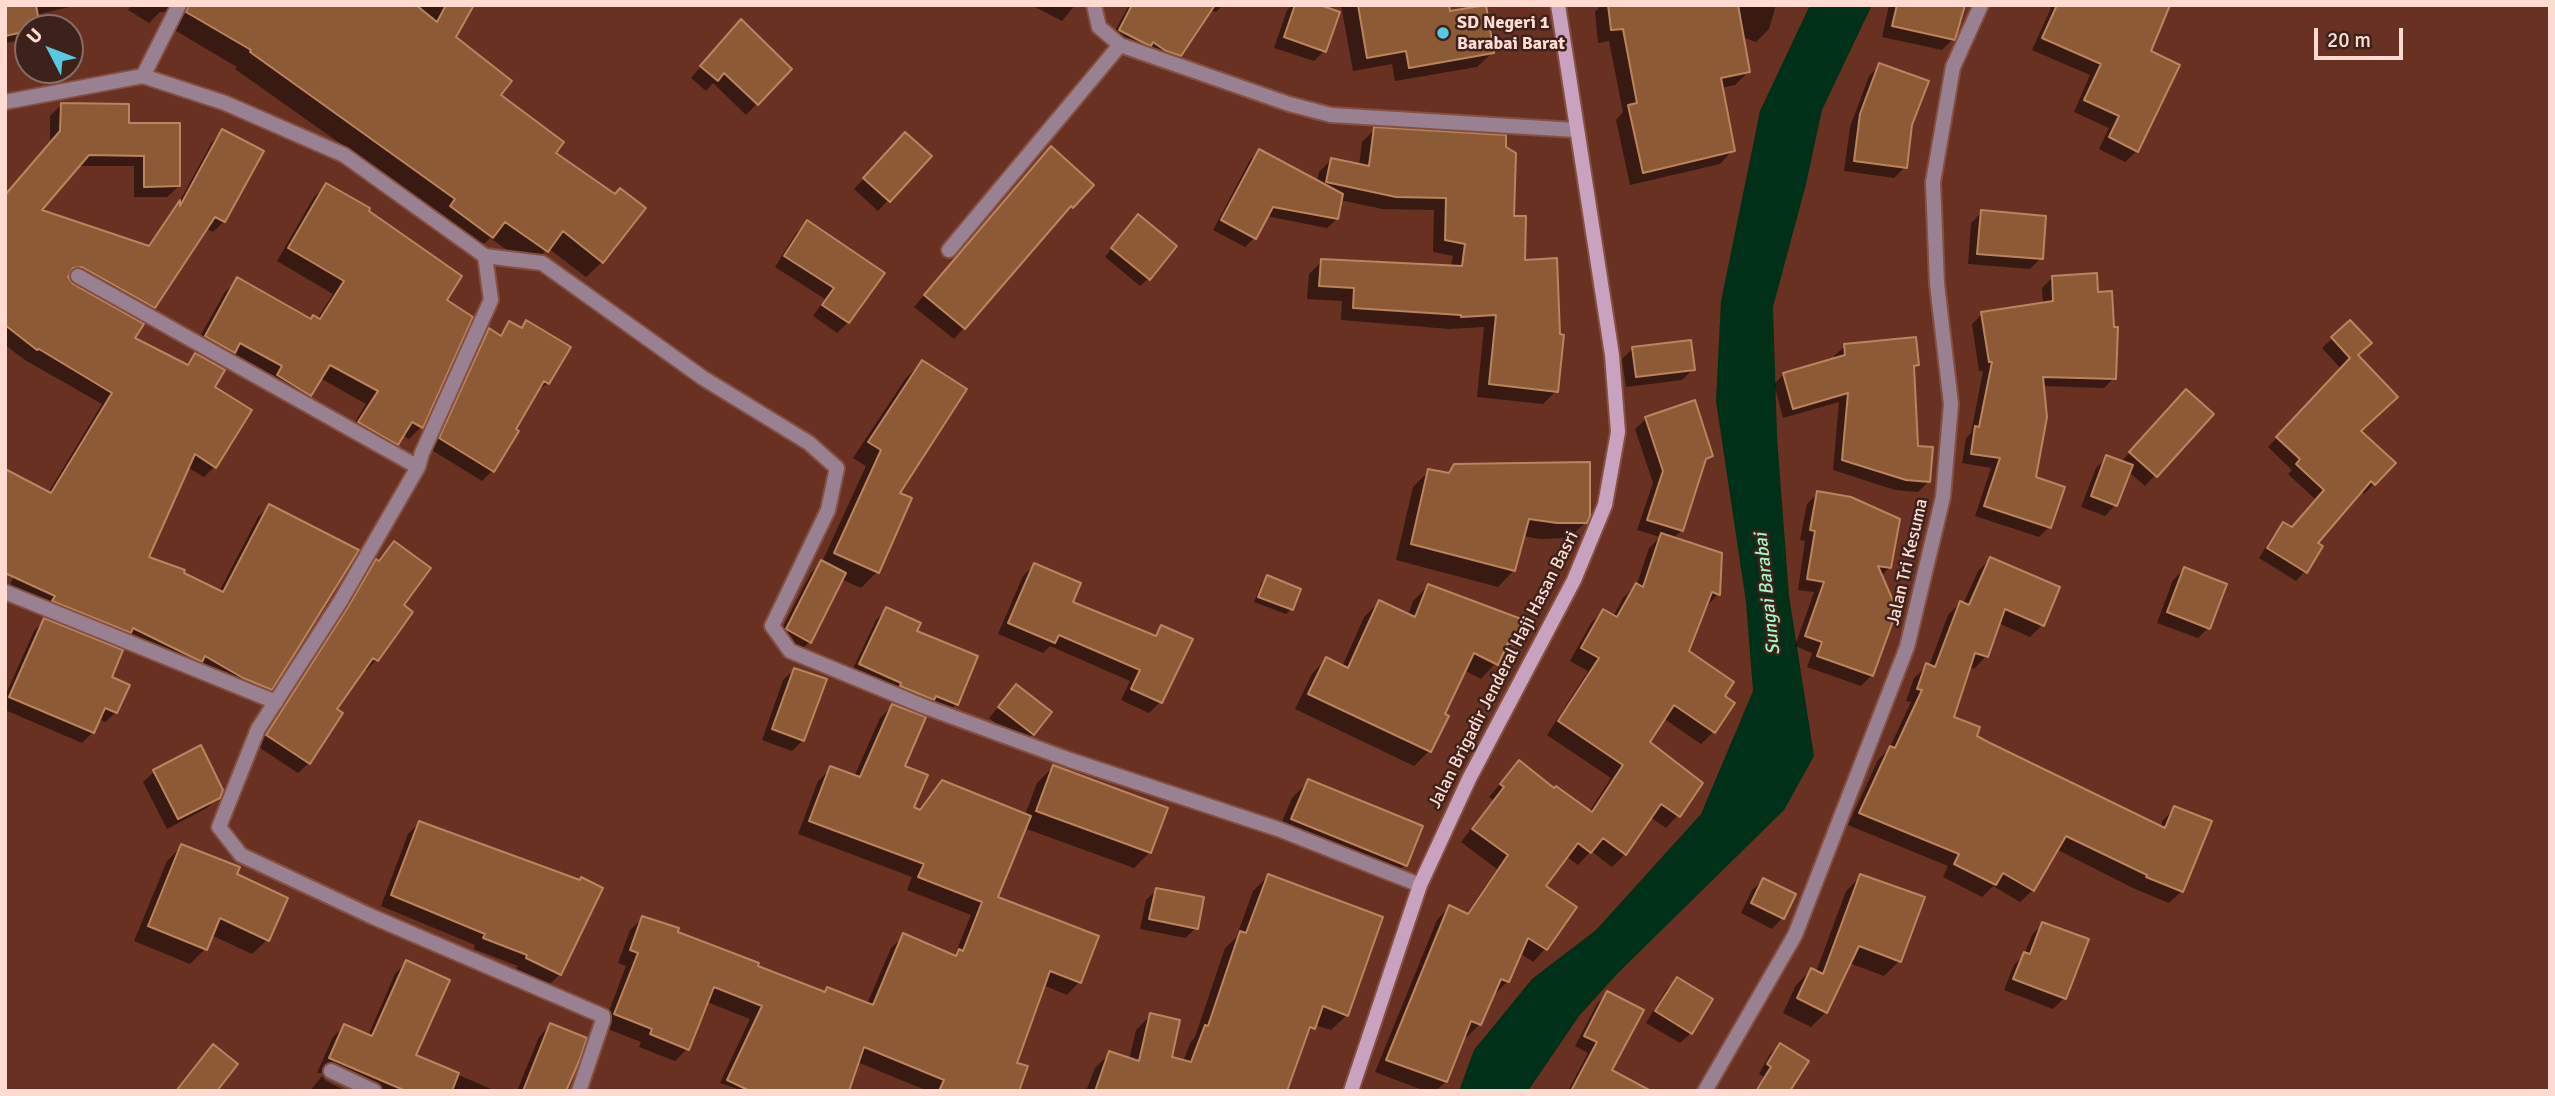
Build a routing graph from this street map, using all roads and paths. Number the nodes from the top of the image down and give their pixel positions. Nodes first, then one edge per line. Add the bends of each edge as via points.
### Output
1 (179, 5) edge
2 (1094, 5) edge
3 (1558, 5) edge
4 (1981, 5) edge
5 (1120, 45) junction
6 (143, 76) junction
7 (5, 102) edge
8 (1576, 130) junction
9 (949, 250) dead end
10 (485, 256) junction
11 (78, 276) dead end
12 (418, 467) junction
13 (5, 592) edge
14 (276, 702) junction
15 (1420, 885) junction
16 (331, 1071) dead end
17 (373, 1091) edge
18 (579, 1091) edge
19 (1351, 1091) edge
20 (1705, 1091) edge

1 - 6 street
2 - 5 street via 1099,27
3 - 8 main road, Jalan Brigadir Jenderal Haji Hasan Basri
4 - 20 street, Jalan Tri Kesuma via 1953,67 1933,182 1937,284 1951,404 1943,497 1907,647 1794,934
5 - 8 street via 1331,115
5 - 9 street
6 - 7 street
6 - 10 street via 225,103 344,155
8 - 15 main road, Jalan Brigadir Jenderal Haji Hasan Basri via 1612,355 1618,432 1605,505 1574,580 1469,779
10 - 12 street via 491,300
10 - 15 street via 542,263 703,378 809,443 837,468 828,510 772,626 790,652 923,706 1278,829
11 - 12 street
12 - 14 street
13 - 14 street
14 - 18 street via 258,729 219,827 241,855 603,1016
15 - 19 main road, Jalan Brigadir Jenderal Haji Hasan Basri
16 - 17 street

